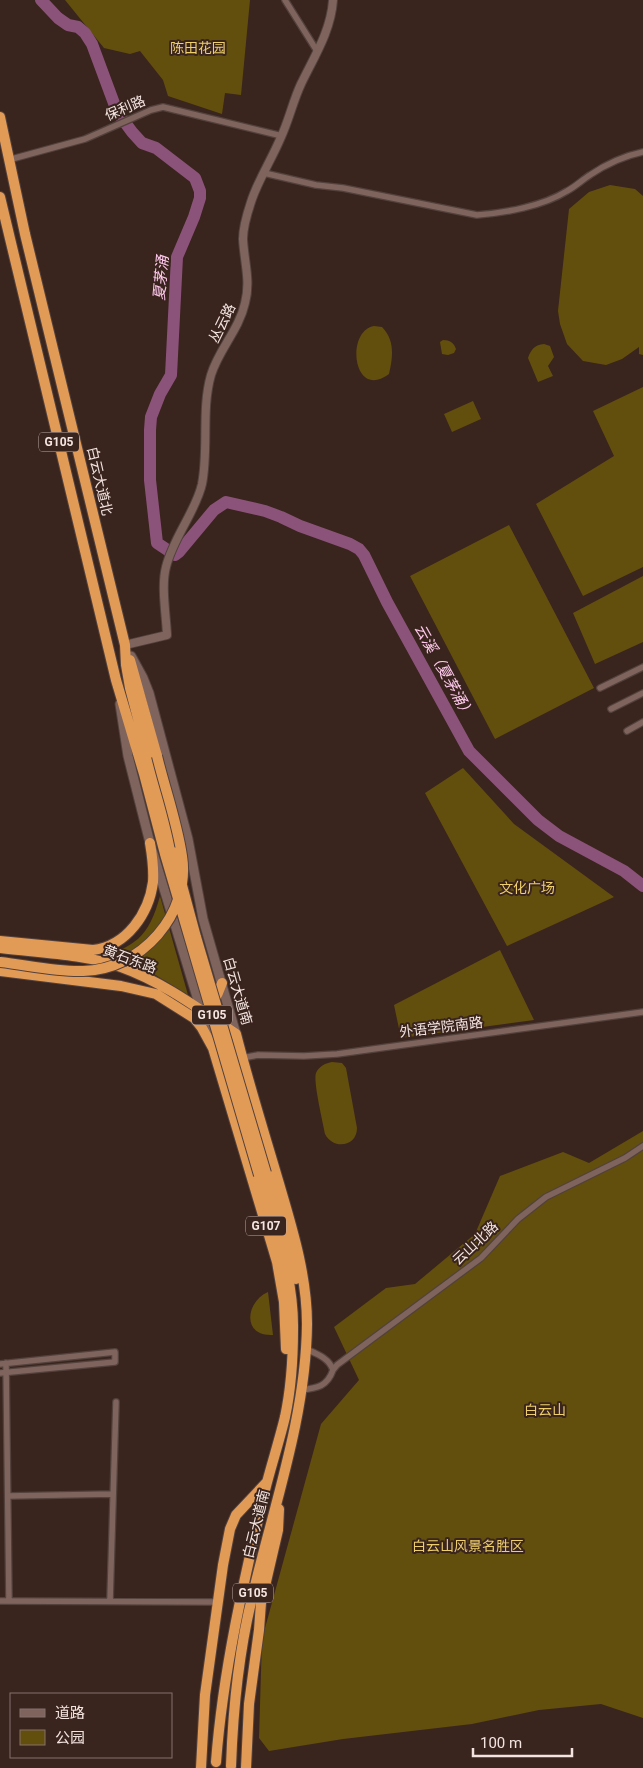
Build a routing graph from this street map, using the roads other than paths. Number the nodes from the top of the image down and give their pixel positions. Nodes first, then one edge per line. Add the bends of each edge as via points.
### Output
1 (284, 0) edge
2 (332, 0) edge
3 (317, 51) junction
4 (0, 117) edge
5 (282, 136) junction
6 (643, 152) edge
7 (8, 160) junction
8 (264, 173) junction
9 (0, 197) edge
10 (125, 645) junction
11 (643, 667) edge
12 (118, 688) junction
13 (600, 688) dead end
14 (643, 693) edge
15 (612, 709) dead end
16 (643, 722) edge
17 (627, 731) dead end
18 (150, 843) junction
19 (169, 853) junction
20 (0, 941) edge
21 (0, 948) edge
22 (74, 957) junction
23 (0, 962) edge
24 (0, 971) edge
25 (68, 980) junction
26 (222, 983) junction
27 (195, 995) junction
28 (201, 1010) junction
29 (186, 1012) junction
30 (643, 1012) edge
31 (236, 1034) junction
32 (213, 1048) junction
33 (242, 1058) junction
34 (218, 1064) junction
35 (643, 1146) edge
36 (263, 1174) junction
37 (306, 1350) junction
38 (3, 1363) edge
39 (333, 1370) junction
40 (3, 1373) edge
41 (301, 1390) junction
42 (289, 1392) junction
43 (116, 1402) dead end
44 (267, 1481) junction
45 (280, 1488) junction
46 (113, 1494) junction
47 (8, 1496) junction
48 (0, 1601) edge
49 (9, 1601) junction
50 (110, 1601) junction
51 (218, 1602) junction
52 (216, 1762) dead end
53 (231, 1766) dead end
54 (201, 1768) edge
55 (246, 1768) edge

1 - 3 street
2 - 3 street, 丛云路 via 330,22
3 - 5 street, 丛云路
4 - 7 highway, 白云大道北 / G105
5 - 7 street, 保利路 via 163,107 85,139
5 - 8 street, 丛云路
6 - 8 street via 606,166 567,192 496,214 477,215
7 - 10 highway, 白云大道北 / G105
8 - 10 street, 丛云路 via 251,201 244,229 246,301 238,326 217,360 210,381 200,490 164,576 167,635
9 - 12 highway, G105
10 - 19 highway, 白云大道北 / G105 via 130,688
10 - 23 highway, bridge via 180,843 183,871 177,903 151,943 131,958 110,967 69,971
10 - 26 main road, 白云大道南 via 148,693 189,845 203,919
11 - 13 street
12 - 18 main road, 白云大道南 via 126,747
12 - 19 highway, G105
14 - 15 street
16 - 17 street
18 - 20 highway via 153,880 150,897 134,926 116,942 94,950
18 - 27 main road, 白云大道南
19 - 36 highway, 白云大道南 / G105, bridge
21 - 22 highway, 黄石东路
22 - 25 highway via 82,970 78,977
22 - 28 highway, 黄石东路 via 130,971
24 - 25 highway, 黄石东路 / G107
25 - 29 highway, 黄石东路 / G107 via 146,990
26 - 27 main road via 211,995
26 - 28 highway via 212,1004
26 - 31 main road, 白云大道南
27 - 28 main road, 白云大道南
28 - 29 highway
28 - 31 highway, 黄石东路
28 - 32 main road, 白云大道南
29 - 32 highway, 黄石东路 / G107 via 202,1028
30 - 33 street, 外语学院南路 via 337,1054
31 - 33 highway, 白云大道南 / G107
32 - 34 highway, 白云大道南 / G107
33 - 34 street, 外语学院南路
33 - 37 highway, 白云大道南 / G107 via 299,1254 306,1312
34 - 42 highway, 白云大道南 / G107 via 277,1262 284,1302 285,1371
35 - 39 street, 云山北路 via 546,1197 518,1219 481,1258
36 - 37 highway, 白云大道南 / G105 via 292,1260
36 - 42 highway, 白云大道南 / G105 via 290,1282 294,1330
37 - 39 street via 330,1363
37 - 41 highway, 白云大道南 / G105
38 - 40 street
38 - 40 street via 115,1352 115,1362
39 - 41 street, 云山北路 via 326,1383
40 - 47 street
41 - 45 highway, 白云大道南 / G105
42 - 44 highway, 白云大道南 / G105
43 - 46 street
44 - 51 highway via 236,1515 230,1529
44 - 52 highway, 白云大道南 / G105 via 227,1667
45 - 53 highway, 白云大道南 / G105 via 243,1645
45 - 55 highway via 278,1530 261,1603 252,1677
46 - 47 street
46 - 50 street
47 - 49 street
48 - 49 street
49 - 50 street
50 - 51 street
51 - 54 highway via 205,1695

